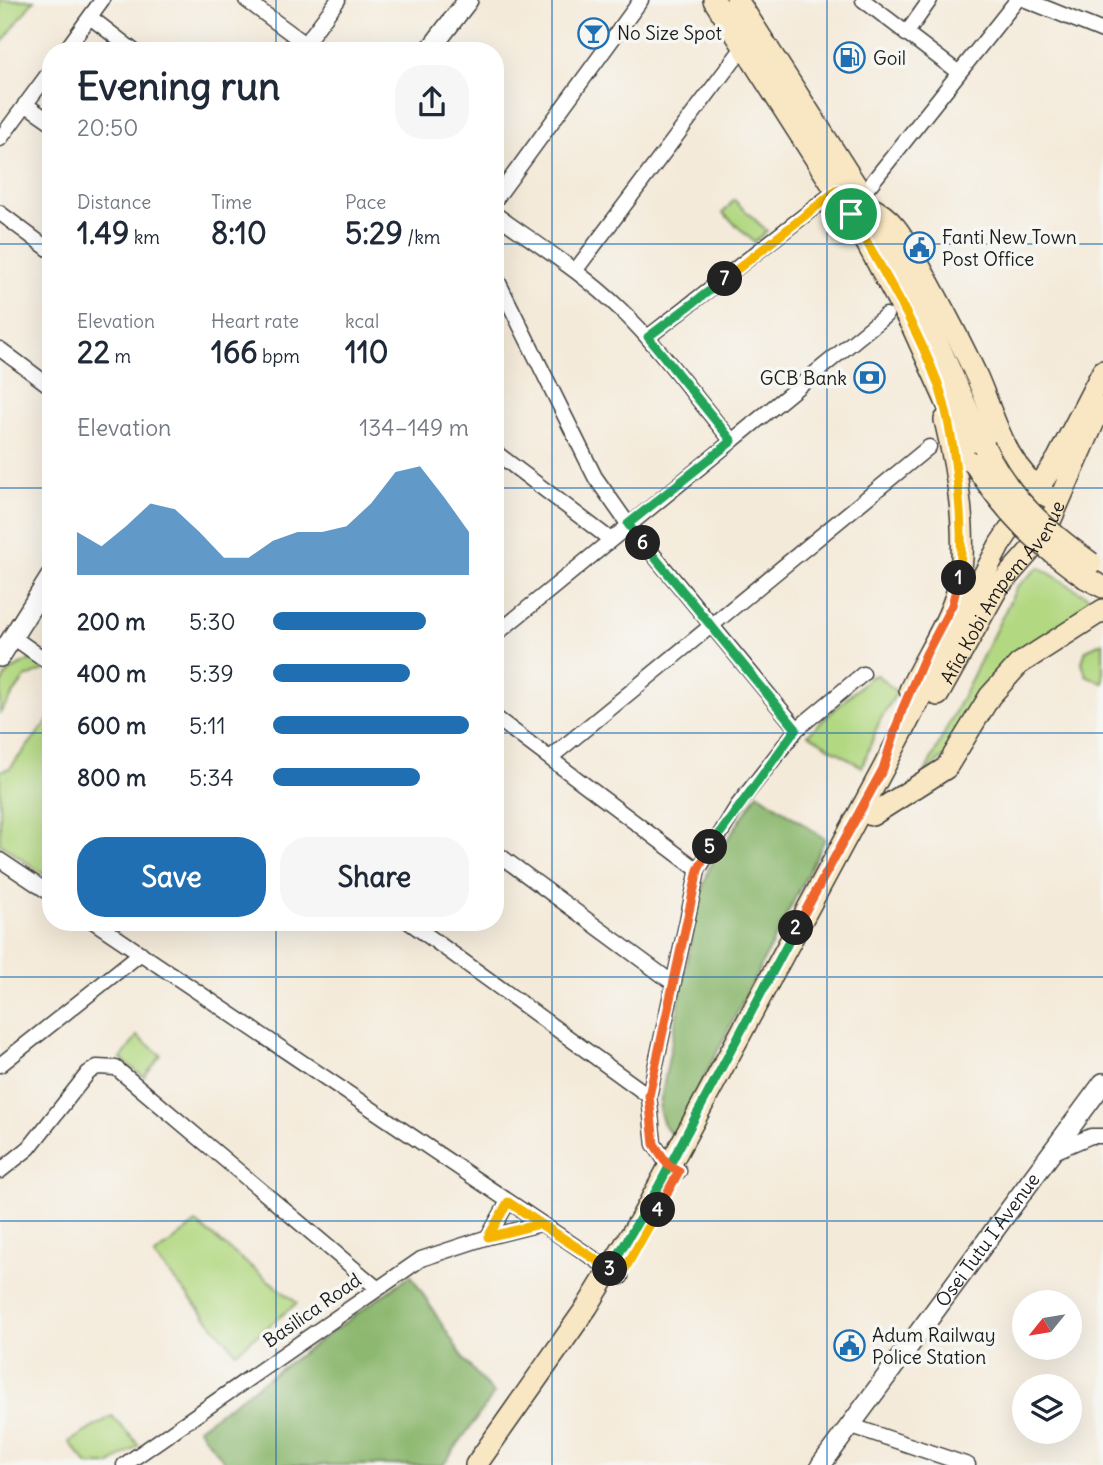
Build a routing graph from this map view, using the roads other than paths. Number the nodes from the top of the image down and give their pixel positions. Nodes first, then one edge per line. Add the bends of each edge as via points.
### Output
1 (102, 0) edge
2 (246, 0) edge
3 (338, 0) edge
4 (468, 0) edge
5 (640, 0) edge
6 (714, 0) edge
7 (737, 0) edge
8 (863, 0) edge
9 (930, 0) edge
10 (1017, 0) edge
11 (1026, 0) edge
12 (90, 17) junction
13 (1103, 31) edge
14 (906, 34) junction
15 (72, 42) edge
16 (122, 42) edge
17 (303, 42) edge
18 (313, 42) edge
19 (436, 42) edge
20 (744, 46) junction
21 (959, 73) junction
22 (42, 82) edge
23 (25, 104) junction
24 (42, 116) edge
25 (0, 139) edge
26 (504, 189) edge
27 (837, 190) junction
28 (865, 201) junction
29 (0, 213) edge
30 (504, 220) edge
31 (42, 244) edge
32 (575, 271) junction
33 (504, 293) edge
34 (886, 315) dead end
35 (920, 325) junction
36 (648, 337) junction
37 (0, 349) edge
38 (1103, 372) edge
39 (42, 380) edge
40 (938, 383) junction
41 (1103, 401) edge
42 (732, 441) junction
43 (929, 447) dead end
44 (979, 454) junction
45 (504, 459) edge
46 (1036, 489) junction
47 (1056, 512) junction
48 (628, 524) junction
49 (611, 540) junction
50 (1103, 570) edge
51 (1103, 587) edge
52 (42, 590) edge
53 (1103, 610) edge
54 (711, 624) junction
55 (504, 628) edge
56 (13, 637) junction
57 (0, 657) edge
58 (42, 658) edge
59 (863, 674) dead end
60 (504, 724) edge
61 (796, 729) junction
62 (550, 758) junction
63 (883, 769) junction
64 (872, 815) junction
65 (504, 859) edge
66 (0, 860) edge
67 (698, 870) junction
68 (42, 888) edge
69 (108, 931) edge
70 (421, 931) edge
71 (141, 953) junction
72 (673, 983) junction
73 (0, 1065) edge
74 (1103, 1083) edge
75 (649, 1096) junction
76 (1103, 1136) edge
77 (1054, 1152) junction
78 (674, 1168) junction
79 (0, 1171) edge
80 (508, 1202) junction
81 (540, 1224) junction
82 (488, 1237) junction
83 (615, 1273) junction
84 (377, 1288) junction
85 (852, 1426) junction
86 (836, 1455) edge
87 (124, 1465) edge
88 (476, 1465) edge
89 (492, 1465) edge
90 (821, 1465) edge
91 (968, 1465) edge

1 - 12 street
2 - 17 street
3 - 18 street
4 - 19 street
5 - 26 street
6 - 20 main road
7 - 28 main road
8 - 14 street
9 - 14 street
10 - 21 street
11 - 13 street
12 - 15 street
12 - 16 street
14 - 21 street
20 - 27 main road
20 - 32 street
21 - 28 street
22 - 23 street
23 - 24 street
23 - 25 street
27 - 35 main road
27 - 36 street
28 - 35 main road
28 - 46 main road via 895,224 942,305 1009,457
29 - 31 street
30 - 32 street
32 - 36 street
33 - 48 street via 589,466
34 - 42 street
35 - 40 main road
35 - 44 main road
36 - 42 street
37 - 39 street
38 - 46 main road, Afia Kobi Ampem Avenue via 1057,460
40 - 44 main road
40 - 63 main road via 962,530 957,593 902,710
41 - 47 main road, Afia Kobi Ampem Avenue
42 - 48 street
43 - 54 street
44 - 50 main road, bridge via 1048,531
44 - 51 main road, bridge via 1018,524 1046,550
45 - 49 street
46 - 47 main road via 1049,498
46 - 63 main road, Afia Kobi Ampem Avenue via 1000,544
47 - 64 main road, Afia Kobi Ampem Avenue via 1044,535 998,587
48 - 49 street
48 - 54 street
49 - 55 street
52 - 56 street
53 - 64 main road via 1018,664 990,696 946,768
54 - 61 street
54 - 62 street
56 - 57 street
56 - 58 street
59 - 61 street
60 - 62 street
61 - 67 street via 738,804
62 - 67 street
63 - 78 main road, Afia Kobi Ampem Avenue
64 - 78 main road, Afia Kobi Ampem Avenue
65 - 72 street
66 - 68 street
67 - 72 street
69 - 71 street
70 - 75 street
71 - 73 street
71 - 80 street
72 - 75 street
74 - 77 street, Osei Tutu I Avenue
75 - 78 street via 651,1136
76 - 77 street via 1091,1136
77 - 85 street, Osei Tutu I Avenue
78 - 83 main road, Afia Kobi Ampem Avenue
79 - 84 street via 29,1148 88,1073 97,1067 116,1068
80 - 81 street
80 - 82 street
81 - 82 street, Basilica Road
81 - 83 street
82 - 84 street, Basilica Road via 435,1253
83 - 88 main road, Afia Kobi Ampem Avenue
83 - 89 main road, Afia Kobi Ampem Avenue via 580,1342
84 - 87 street, Basilica Road
85 - 86 street, Osei Tutu I Avenue
85 - 91 street
86 - 90 street, Osei Tutu I Avenue

